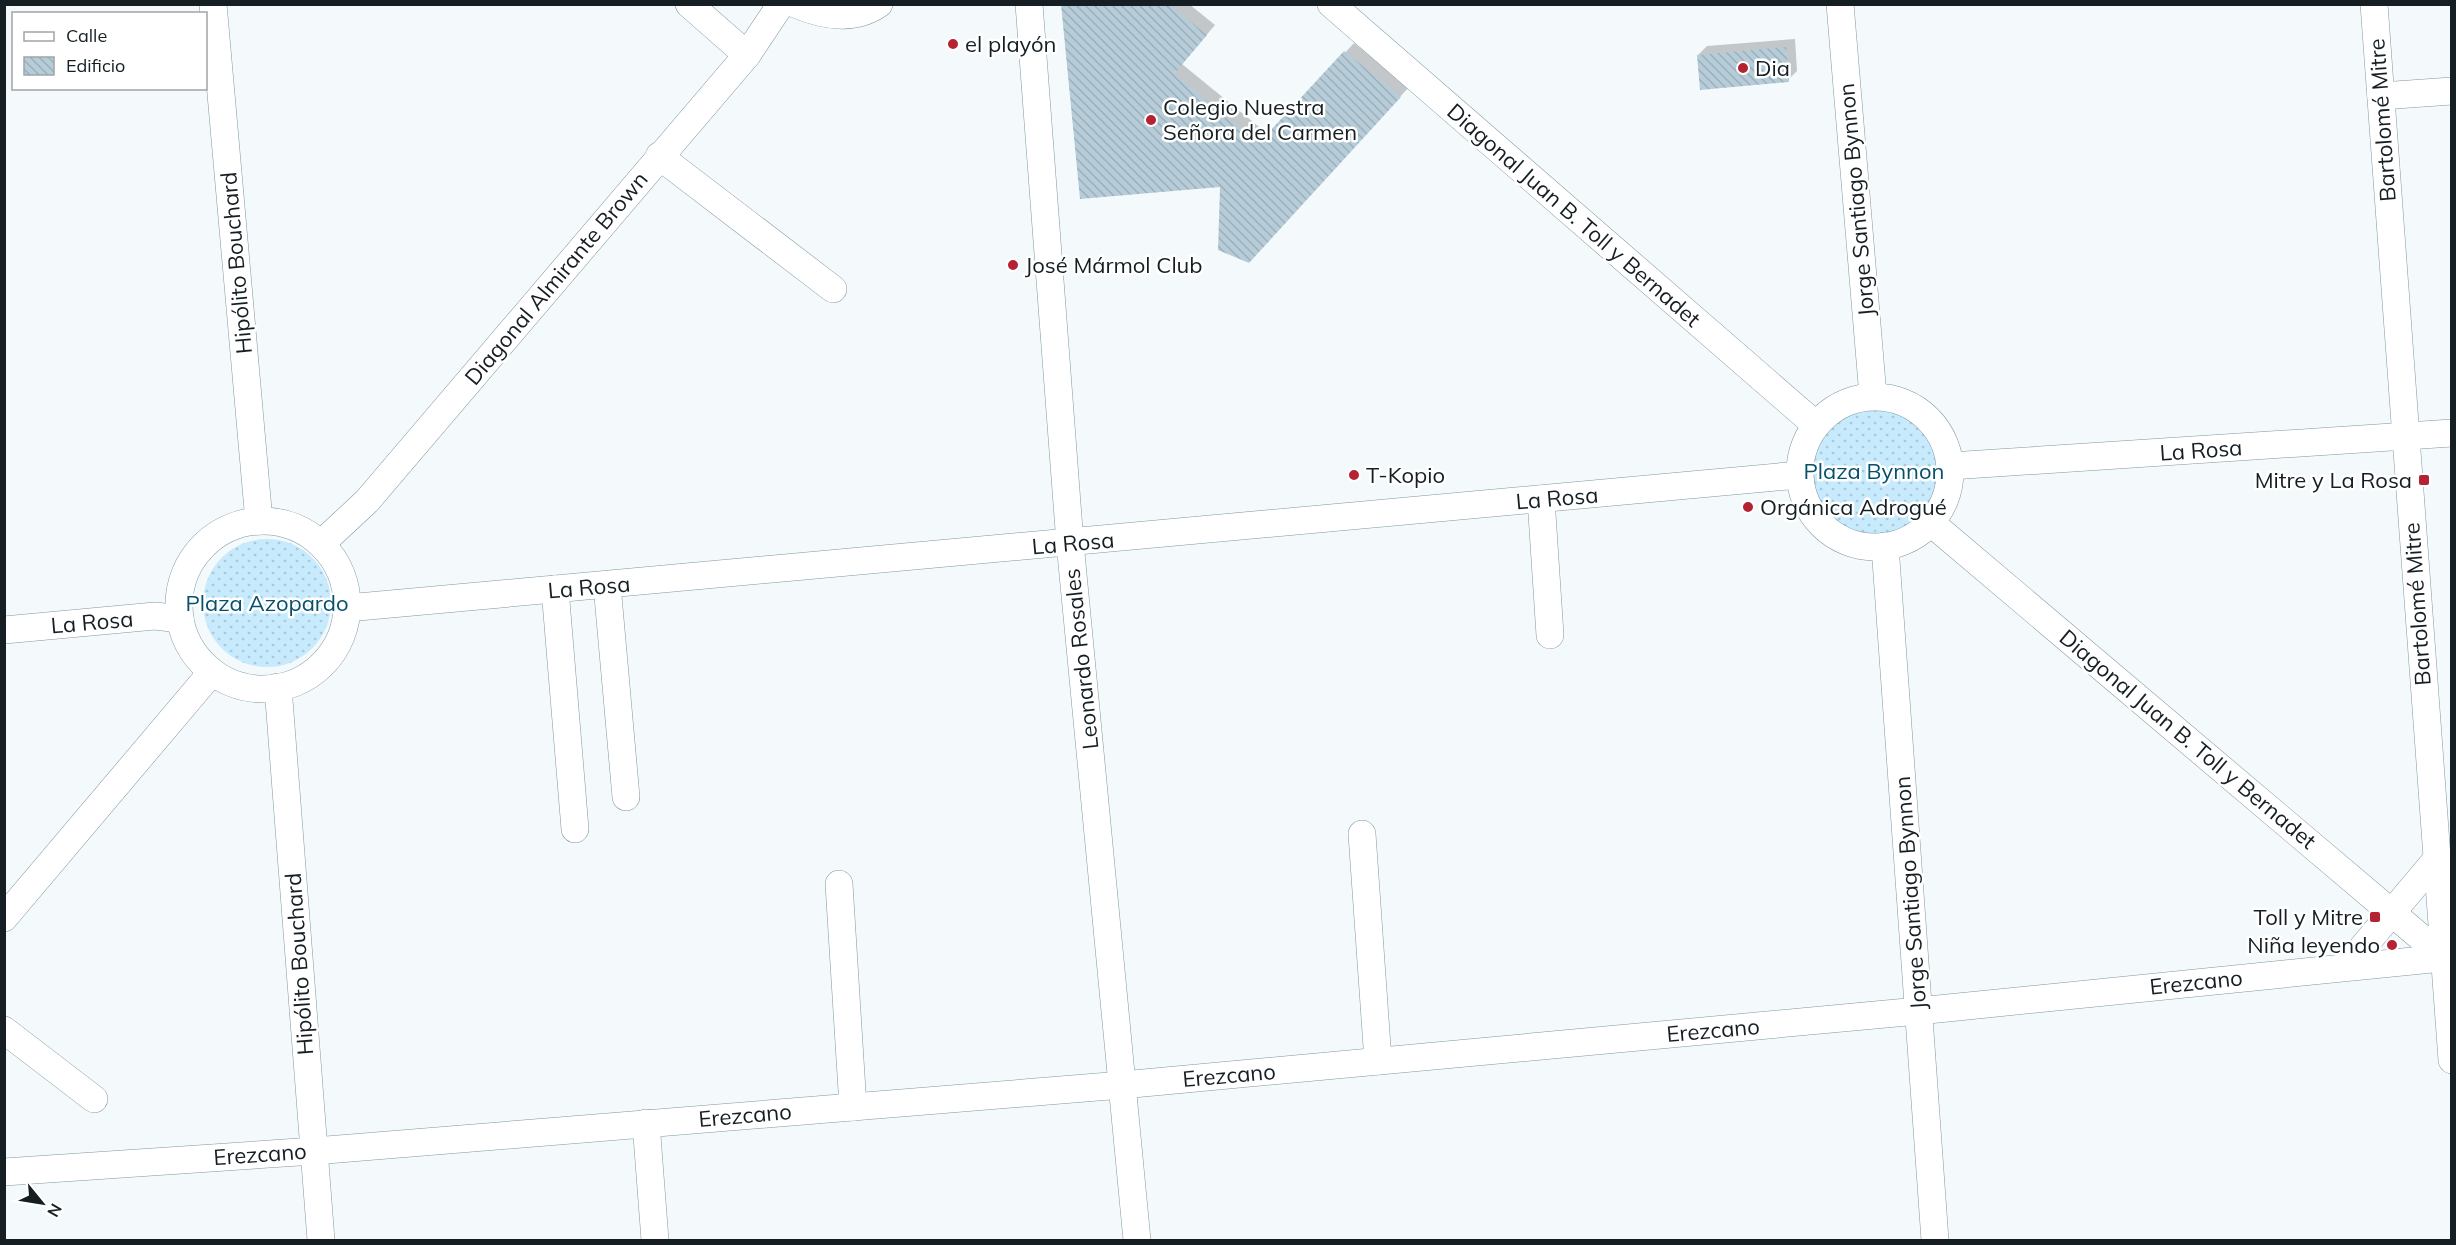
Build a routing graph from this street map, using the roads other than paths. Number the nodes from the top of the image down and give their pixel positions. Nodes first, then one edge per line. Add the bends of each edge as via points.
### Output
1 (213, 4) edge
2 (690, 4) edge
3 (782, 4) edge
4 (795, 4) edge
5 (879, 4) edge
6 (1029, 4) edge
7 (1332, 4) edge
8 (1840, 4) edge
9 (2374, 4) edge
10 (747, 55) junction
11 (2451, 91) edge
12 (2380, 96) junction
13 (659, 156) junction
14 (833, 289) dead end
15 (1873, 396) junction
16 (1816, 425) junction
17 (2451, 433) edge
18 (2405, 437) junction
19 (1950, 466) junction
20 (1799, 476) junction
21 (1541, 499) junction
22 (259, 521) junction
23 (1930, 522) junction
24 (322, 543) junction
25 (1070, 543) junction
26 (1885, 546) junction
27 (607, 585) junction
28 (555, 589) junction
29 (347, 608) junction
30 (180, 619) junction
31 (4, 630) edge
32 (1550, 634) dead end
33 (212, 672) junction
34 (278, 687) junction
35 (626, 797) dead end
36 (575, 829) dead end
37 (1362, 834) dead end
38 (2436, 860) junction
39 (839, 884) dead end
40 (2393, 911) junction
41 (4, 918) edge
42 (2448, 957) edge
43 (2347, 966) junction
44 (1918, 1011) junction
45 (4, 1030) edge
46 (2451, 1060) edge
47 (1378, 1061) junction
48 (1122, 1085) junction
49 (94, 1099) dead end
50 (853, 1107) junction
51 (646, 1123) junction
52 (314, 1151) junction
53 (4, 1172) edge
54 (321, 1240) edge
55 (655, 1240) edge
56 (1137, 1240) edge
57 (1935, 1240) edge

1 - 22 street, Hipólito Bouchard
2 - 10 street
3 - 10 street, Diagonal Almirante Brown
4 - 5 street via 830,15 852,16
6 - 25 street, Leonardo Rosales
7 - 16 street, Diagonal Juan B. Toll y Bernadet
8 - 15 street, Jorge Santiago Bynnon
9 - 12 street, Bartolomé Mitre
10 - 13 street, Diagonal Almirante Brown
11 - 12 street
12 - 18 street, Bartolomé Mitre
13 - 14 street
13 - 24 street, Diagonal Almirante Brown via 367,501
15 - 16 street via 1849,401 1828,412
15 - 19 street via 1896,399 1933,424 1945,444
16 - 20 street via 1802,452
17 - 18 street, La Rosa
18 - 19 street, La Rosa
18 - 38 street, Bartolomé Mitre
19 - 23 street via 1942,506
20 - 21 street, La Rosa
20 - 26 street via 1804,500 1817,521 1836,537 1860,546
21 - 25 street, La Rosa
21 - 32 street
22 - 24 street via 298,527
22 - 30 street via 221,531 201,547 187,569 180,594
23 - 26 street via 1917,534
23 - 40 street, Diagonal Juan B. Toll y Bernadet
24 - 29 street via 344,579
25 - 27 street, La Rosa
25 - 48 street, Leonardo Rosales
26 - 44 street, Jorge Santiago Bynnon
27 - 28 street, La Rosa
27 - 35 street
28 - 29 street, La Rosa
28 - 36 street
29 - 34 street via 345,627 333,652 314,672
30 - 31 street, La Rosa via 155,616
30 - 33 street via 186,639
33 - 34 street via 236,685
33 - 41 street
34 - 52 street, Hipólito Bouchard
37 - 47 street
38 - 40 street
38 - 42 street, Bartolomé Mitre
39 - 50 street
40 - 42 street, Diagonal Juan B. Toll y Bernadet
40 - 43 street
42 - 43 street, Erezcano
42 - 46 street, Bartolomé Mitre
43 - 44 street, Erezcano
44 - 47 street, Erezcano
44 - 57 street, Jorge Santiago Bynnon
45 - 49 street
47 - 48 street, Erezcano
48 - 50 street, Erezcano
48 - 56 street, Leonardo Rosales
50 - 51 street, Erezcano
51 - 52 street, Erezcano
51 - 55 street
52 - 53 street, Erezcano
52 - 54 street, Hipólito Bouchard

